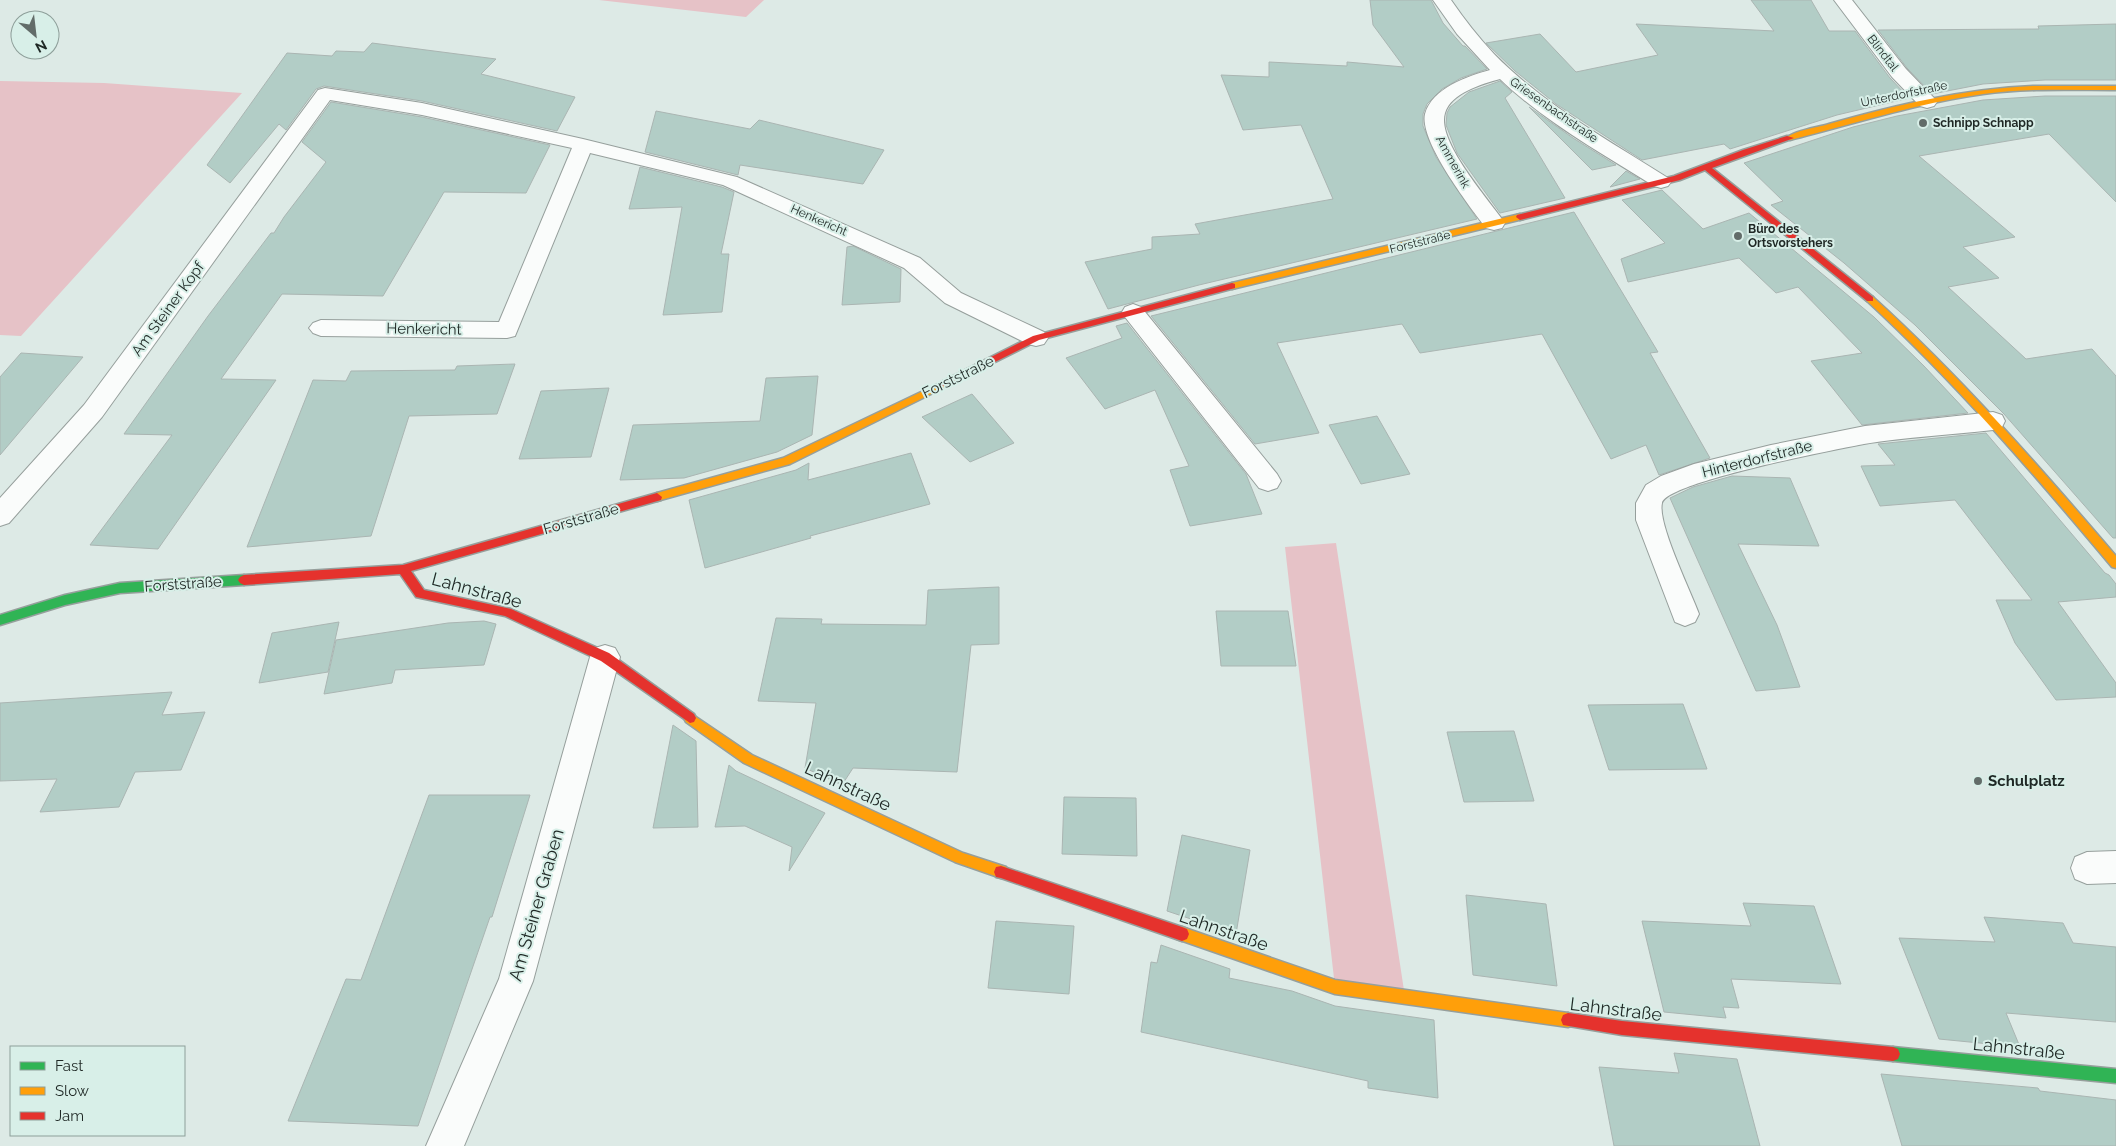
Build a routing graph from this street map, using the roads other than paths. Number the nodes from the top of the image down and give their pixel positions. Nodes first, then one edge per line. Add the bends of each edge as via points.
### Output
1 (1442, 0) edge
2 (1843, 0) edge
3 (1501, 73) junction
4 (2116, 88) edge
5 (325, 94) joint
6 (1927, 102) junction
7 (583, 145) junction
8 (1706, 167) junction
9 (1661, 182) junction
10 (1494, 223) junction
11 (1133, 312) junction
12 (321, 328) dead end
13 (1036, 338) junction
14 (1993, 422) junction
15 (1268, 481) dead end
16 (0, 516) edge
17 (2116, 564) edge
18 (404, 569) junction
19 (1685, 614) dead end
20 (0, 620) edge
21 (606, 657) junction
22 (2116, 1076) edge
23 (445, 1146) edge

1 - 3 street, Griesenbachstraße via 1465,33
2 - 6 street, Blindtal via 1899,73
3 - 9 street, Griesenbachstraße via 1561,118
3 - 10 street, Ammerink via 1476,80 1444,99 1434,123 1457,172
4 - 6 street, Unterdorfstraße via 2010,90
5 - 7 street, Henkericht via 422,109
5 - 16 street, Am Steiner Kopf via 93,411
6 - 8 street, Unterdorfstraße via 1846,121
7 - 12 street, Henkericht via 507,330
7 - 13 street, Henkericht via 730,181 912,263 954,298
8 - 9 street, Forststraße
8 - 14 street via 1863,293 1911,337
9 - 10 street, Forststraße
10 - 11 street, Forststraße
11 - 13 street, Forststraße
11 - 15 street
13 - 18 street, Forststraße via 786,461
14 - 17 street
14 - 19 street, Hinterdorfstraße via 1856,437 1754,458 1670,482 1655,492 1649,503 1649,520
18 - 20 street, Forststraße via 120,588
18 - 21 street, Lahnstraße via 420,594 507,612
21 - 22 street, Lahnstraße via 748,759 960,858 1335,987 1622,1028
21 - 23 street, Am Steiner Graben via 516,981

